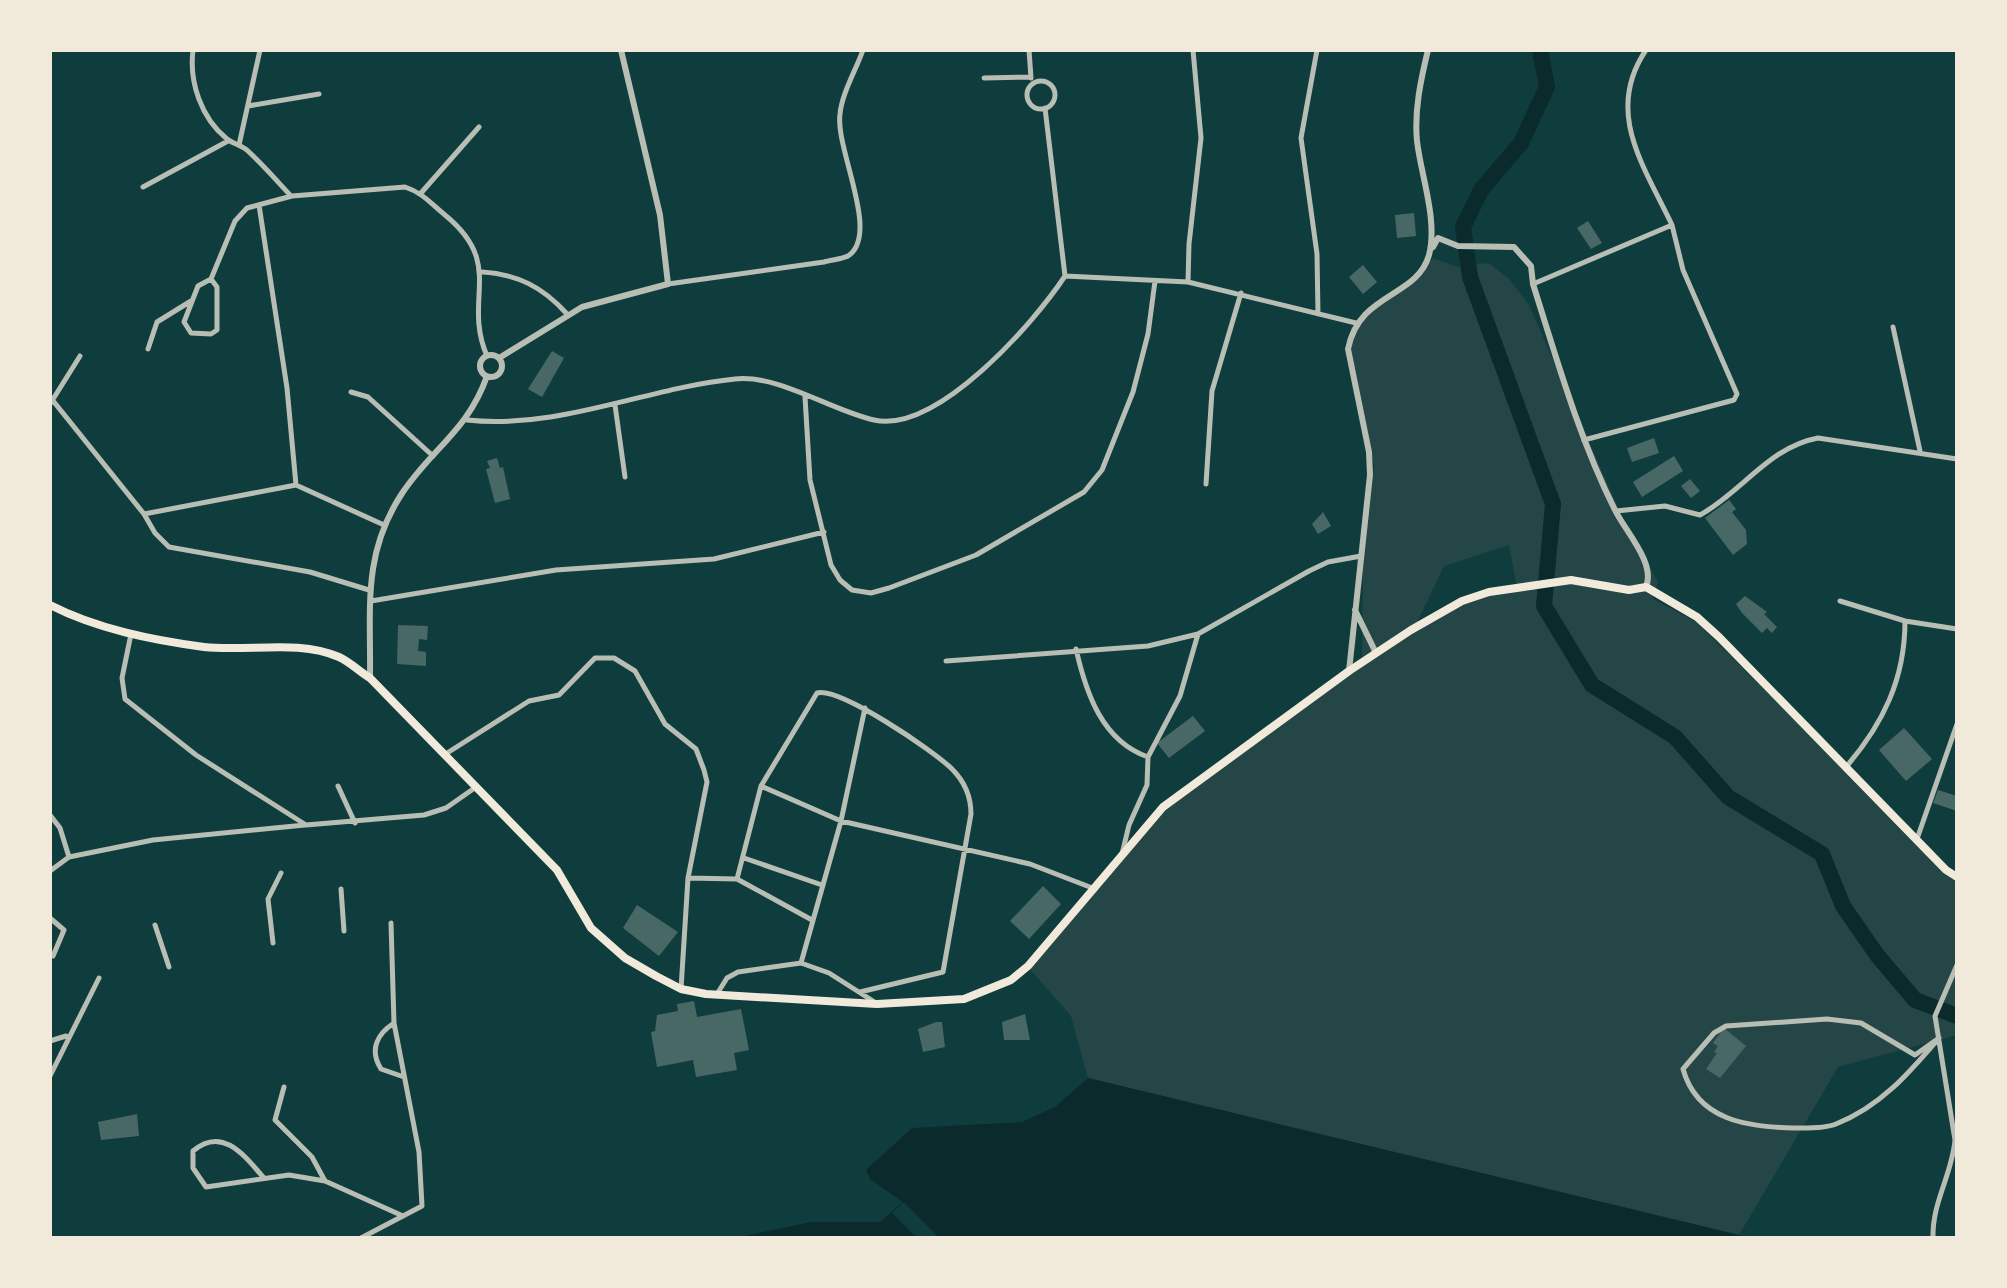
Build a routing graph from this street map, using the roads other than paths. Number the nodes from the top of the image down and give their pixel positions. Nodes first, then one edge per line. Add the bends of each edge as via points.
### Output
1 (193, 50) edge
2 (260, 50) edge
3 (621, 50) edge
4 (863, 50) edge
5 (1029, 50) edge
6 (1193, 50) edge
7 (1317, 50) edge
8 (1428, 50) edge
9 (1646, 50) edge
10 (984, 78) dead end
11 (1032, 80) junction
12 (319, 94) dead end
13 (248, 106) junction
14 (1045, 108) junction
15 (479, 127) dead end
16 (228, 141) junction
17 (239, 145) junction
18 (143, 187) dead end
19 (421, 193) junction
20 (292, 196) junction
21 (259, 205) junction
22 (1672, 225) junction
23 (1429, 254) junction
24 (482, 272) junction
25 (1065, 276) junction
26 (211, 279) junction
27 (1155, 281) junction
28 (1188, 282) junction
29 (668, 284) junction
30 (1533, 284) junction
31 (1241, 293) junction
32 (192, 301) junction
33 (567, 314) junction
34 (1318, 314) junction
35 (1356, 323) junction
36 (1893, 327) dead end
37 (148, 349) dead end
38 (80, 356) dead end
39 (487, 356) junction
40 (499, 358) junction
41 (487, 376) junction
42 (351, 392) dead end
43 (805, 397) junction
44 (52, 403) edge
45 (615, 405) junction
46 (467, 420) junction
47 (1583, 440) junction
48 (1920, 451) junction
49 (433, 456) junction
50 (1957, 459) edge
51 (625, 477) dead end
52 (1206, 484) dead end
53 (296, 485) junction
54 (1616, 511) junction
55 (144, 514) junction
56 (384, 525) junction
57 (824, 532) junction
58 (1361, 556) junction
59 (1646, 587) junction
60 (369, 590) junction
61 (371, 601) junction
62 (1840, 601) dead end
63 (50, 605) edge
64 (1354, 607) junction
65 (1905, 621) junction
66 (1957, 629) edge
67 (131, 634) junction
68 (1198, 634) junction
69 (1076, 649) junction
70 (1376, 653) junction
71 (946, 661) dead end
72 (1349, 671) junction
73 (370, 678) junction
74 (865, 708) junction
75 (1957, 724) edge
76 (443, 755) junction
77 (1148, 757) junction
78 (1845, 767) junction
79 (338, 786) dead end
80 (761, 786) junction
81 (476, 787) junction
82 (50, 815) edge
83 (841, 821) junction
84 (355, 823) junction
85 (306, 825) junction
86 (1916, 840) junction
87 (962, 847) junction
88 (1121, 855) junction
89 (69, 857) junction
90 (744, 858) junction
91 (50, 871) edge
92 (281, 873) dead end
93 (1957, 877) edge
94 (688, 878) junction
95 (737, 879) junction
96 (822, 885) junction
97 (341, 889) dead end
98 (1096, 889) junction
99 (50, 918) edge
100 (812, 920) junction
101 (391, 923) dead end
102 (155, 925) dead end
103 (344, 931) dead end
104 (273, 943) dead end
105 (53, 956) dead end
106 (801, 963) junction
107 (1957, 965) edge
108 (169, 967) dead end
109 (99, 978) dead end
110 (681, 989) junction
111 (860, 992) junction
112 (717, 994) junction
113 (877, 1004) junction
114 (394, 1023) junction
115 (67, 1036) junction
116 (1939, 1038) junction
117 (50, 1041) edge
118 (50, 1076) edge
119 (404, 1077) junction
120 (284, 1087) dead end
121 (263, 1177) junction
122 (325, 1181) junction
123 (404, 1216) junction
124 (361, 1238) edge
125 (1933, 1238) edge

1 - 16 street via 197,94 209,121
2 - 13 street
3 - 29 street via 658,206
4 - 29 street via 840,112 862,226 859,244 848,256 824,262
5 - 11 street
6 - 28 street via 1201,138
7 - 34 street via 1301,138 1317,254
8 - 23 street via 1416,137
9 - 22 street via 1627,85 1626,104 1635,146
10 - 11 street
11 - 14 street via 1029,103
11 - 14 street via 1053,86 1054,99
12 - 13 street
13 - 17 street
14 - 25 street
15 - 19 street
16 - 17 street
16 - 18 street
17 - 20 street
19 - 20 street via 405,187
19 - 24 street via 468,238
20 - 21 street
21 - 26 street via 240,214
21 - 53 street
22 - 30 street
22 - 47 street via 1683,270 1737,394 1734,400
23 - 30 street via 1438,238 1458,246 1514,247 1531,266
23 - 35 street via 1412,280
24 - 33 street via 524,280
24 - 39 street via 478,320
25 - 27 street
25 - 43 street via 1027,326 982,371 927,408 884,421
26 - 32 street via 198,286
26 - 32 street via 217,287 217,330 200,334 186,328
27 - 28 street
27 - 57 street via 1133,392 1107,460 1084,492 976,555 871,593 852,590 840,580
28 - 31 street
29 - 33 street
30 - 47 street
31 - 34 street
31 - 52 street via 1212,391
32 - 37 street via 157,322
33 - 40 street
34 - 35 street
35 - 58 street via 1348,349 1370,475
36 - 48 street
38 - 44 street
39 - 40 street
39 - 41 street via 480,366
40 - 41 street via 500,374
41 - 46 street
42 - 49 street via 368,397
43 - 45 street via 744,378
43 - 57 street via 810,480
44 - 55 street
45 - 46 street via 522,421
45 - 51 street
46 - 49 street
47 - 54 street
48 - 50 street
48 - 54 street via 1818,438 1802,441 1700,515 1665,506
49 - 56 street
53 - 55 street
53 - 56 street
54 - 59 street via 1646,565
55 - 60 street via 169,547 310,572
56 - 60 street
57 - 61 street via 714,559 556,570
58 - 64 street
58 - 68 street via 1319,567
59 - 70 highway via 1629,590 1571,580 1518,587 1462,601
59 - 78 highway via 1697,617
60 - 61 street
61 - 73 street
62 - 65 street
63 - 67 highway
64 - 70 street
64 - 72 street
65 - 66 street
65 - 78 street via 1902,663 1890,699
67 - 73 highway via 207,647 306,649 339,657
67 - 85 street via 122,678 125,699 196,755
68 - 69 street via 1148,646
68 - 77 street via 1180,696
69 - 71 street
69 - 77 street via 1087,689 1106,725 1121,744
70 - 72 highway
72 - 88 highway via 1163,807
73 - 76 highway
74 - 80 street via 831,692 817,693
74 - 83 street
74 - 87 street via 952,768 969,792 971,814
75 - 86 street
76 - 81 highway
76 - 94 street via 529,701 559,695 587,662 604,657 623,661 643,680 665,724 696,749 704,770 707,782
77 - 88 street via 1147,785
78 - 86 highway
79 - 84 street
80 - 83 street
80 - 90 street
81 - 84 street via 446,808 424,815
81 - 110 highway via 557,870 591,928 625,958
82 - 89 street
83 - 87 street
83 - 96 street
84 - 85 street
85 - 89 street via 153,840
86 - 93 highway
87 - 98 street via 1030,864
87 - 111 street via 943,972
88 - 98 highway
89 - 91 street
90 - 95 street
90 - 96 street
92 - 104 street via 268,899
94 - 95 street
94 - 110 street
95 - 100 street
96 - 100 street
97 - 103 street
98 - 113 highway via 1011,980 964,999
99 - 105 street via 64,930
100 - 106 street
101 - 114 street
102 - 108 street
106 - 111 street
106 - 112 street via 738,972
107 - 116 street via 1935,1016
109 - 115 street
110 - 112 highway
111 - 113 street
112 - 113 highway
114 - 119 street
114 - 119 street via 377,1039 377,1063
115 - 117 street
115 - 118 street
116 - 116 street via 1899,1085 1833,1126 1738,1124 1712,1110 1688,1085 1683,1069 1726,1026 1827,1019 1861,1023 1915,1055
116 - 125 street via 1955,1140 1932,1216
119 - 123 street via 423,1187 422,1206
120 - 122 street via 275,1120 312,1157
121 - 121 street via 206,1187 193,1168 193,1151 216,1142 231,1144
121 - 122 street
122 - 123 street
123 - 124 street

